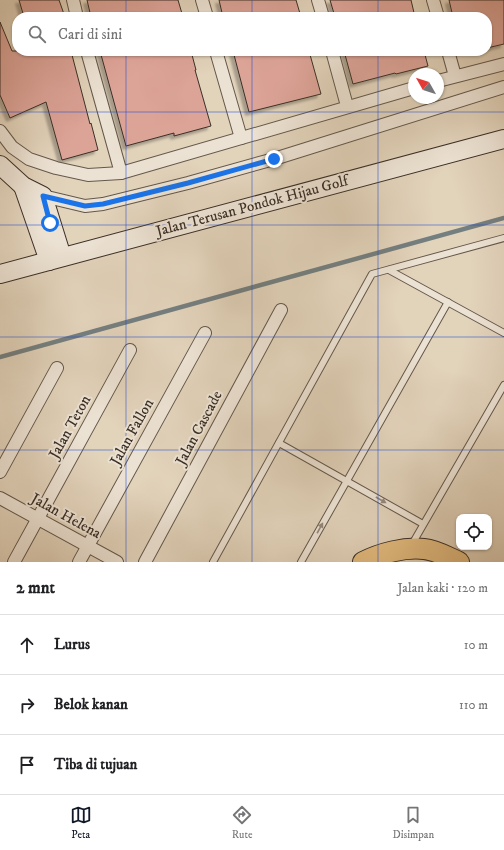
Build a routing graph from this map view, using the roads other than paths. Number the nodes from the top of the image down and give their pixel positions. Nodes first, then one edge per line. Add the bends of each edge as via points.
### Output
1 (73, 0) edge
2 (202, 0) edge
3 (318, 0) edge
4 (433, 0) edge
5 (77, 12) edge
6 (206, 12) edge
7 (322, 12) edge
8 (437, 12) edge
9 (88, 56) edge
10 (217, 56) edge
11 (333, 56) edge
12 (449, 56) edge
13 (504, 64) edge
14 (455, 76) junction
15 (444, 79) edge
16 (504, 86) edge
17 (408, 90) edge
18 (347, 106) junction
19 (0, 131) edge
20 (241, 138) junction
21 (504, 139) edge
22 (0, 164) edge
23 (121, 173) junction
24 (23, 186) junction
25 (43, 196) junction
26 (504, 238) edge
27 (55, 259) junction
28 (389, 270) junction
29 (0, 274) edge
30 (448, 302) junction
31 (281, 310) dead end
32 (205, 333) dead end
33 (504, 333) edge
34 (130, 350) dead end
35 (57, 368) dead end
36 (504, 385) edge
37 (279, 442) junction
38 (0, 472) edge
39 (347, 481) junction
40 (0, 498) edge
41 (38, 519) junction
42 (423, 524) junction
43 (88, 546) junction
44 (409, 549) junction
45 (14, 562) edge
46 (79, 562) edge
47 (117, 562) edge
48 (145, 562) edge
49 (213, 562) edge
50 (301, 562) edge
51 (363, 562) edge
52 (459, 562) edge

1 - 5 street
2 - 6 street
3 - 7 street
4 - 8 street
9 - 23 street
10 - 20 street
11 - 18 street
12 - 14 street
13 - 14 street
14 - 15 street
16 - 25 street via 274,159 103,204 85,206
17 - 18 street
18 - 20 street
19 - 23 street via 12,147 29,159 88,175
20 - 23 street
21 - 27 main road, Jalan Terusan Pondok Hijau Golf
22 - 24 main road
24 - 25 main road
24 - 27 main road
25 - 27 main road
26 - 28 lane
27 - 29 main road, Jalan Terusan Pondok Hijau Golf
28 - 30 lane
28 - 37 lane via 372,274
30 - 33 lane
30 - 39 lane
31 - 48 street, Jalan Cascade
32 - 43 street, Jalan Fallon
34 - 41 street, Jalan Teton
35 - 38 street
36 - 42 lane
37 - 39 lane
37 - 49 lane
39 -> 42 lane
50 -> 39 lane
40 - 41 street, Jalan Helena
41 - 43 street, Jalan Helena
41 - 45 street, Jalan Teton
42 - 44 lane
43 - 46 street, Jalan Fallon
43 - 47 street, Jalan Helena
44 - 51 main road
44 - 52 main road via 425,549

